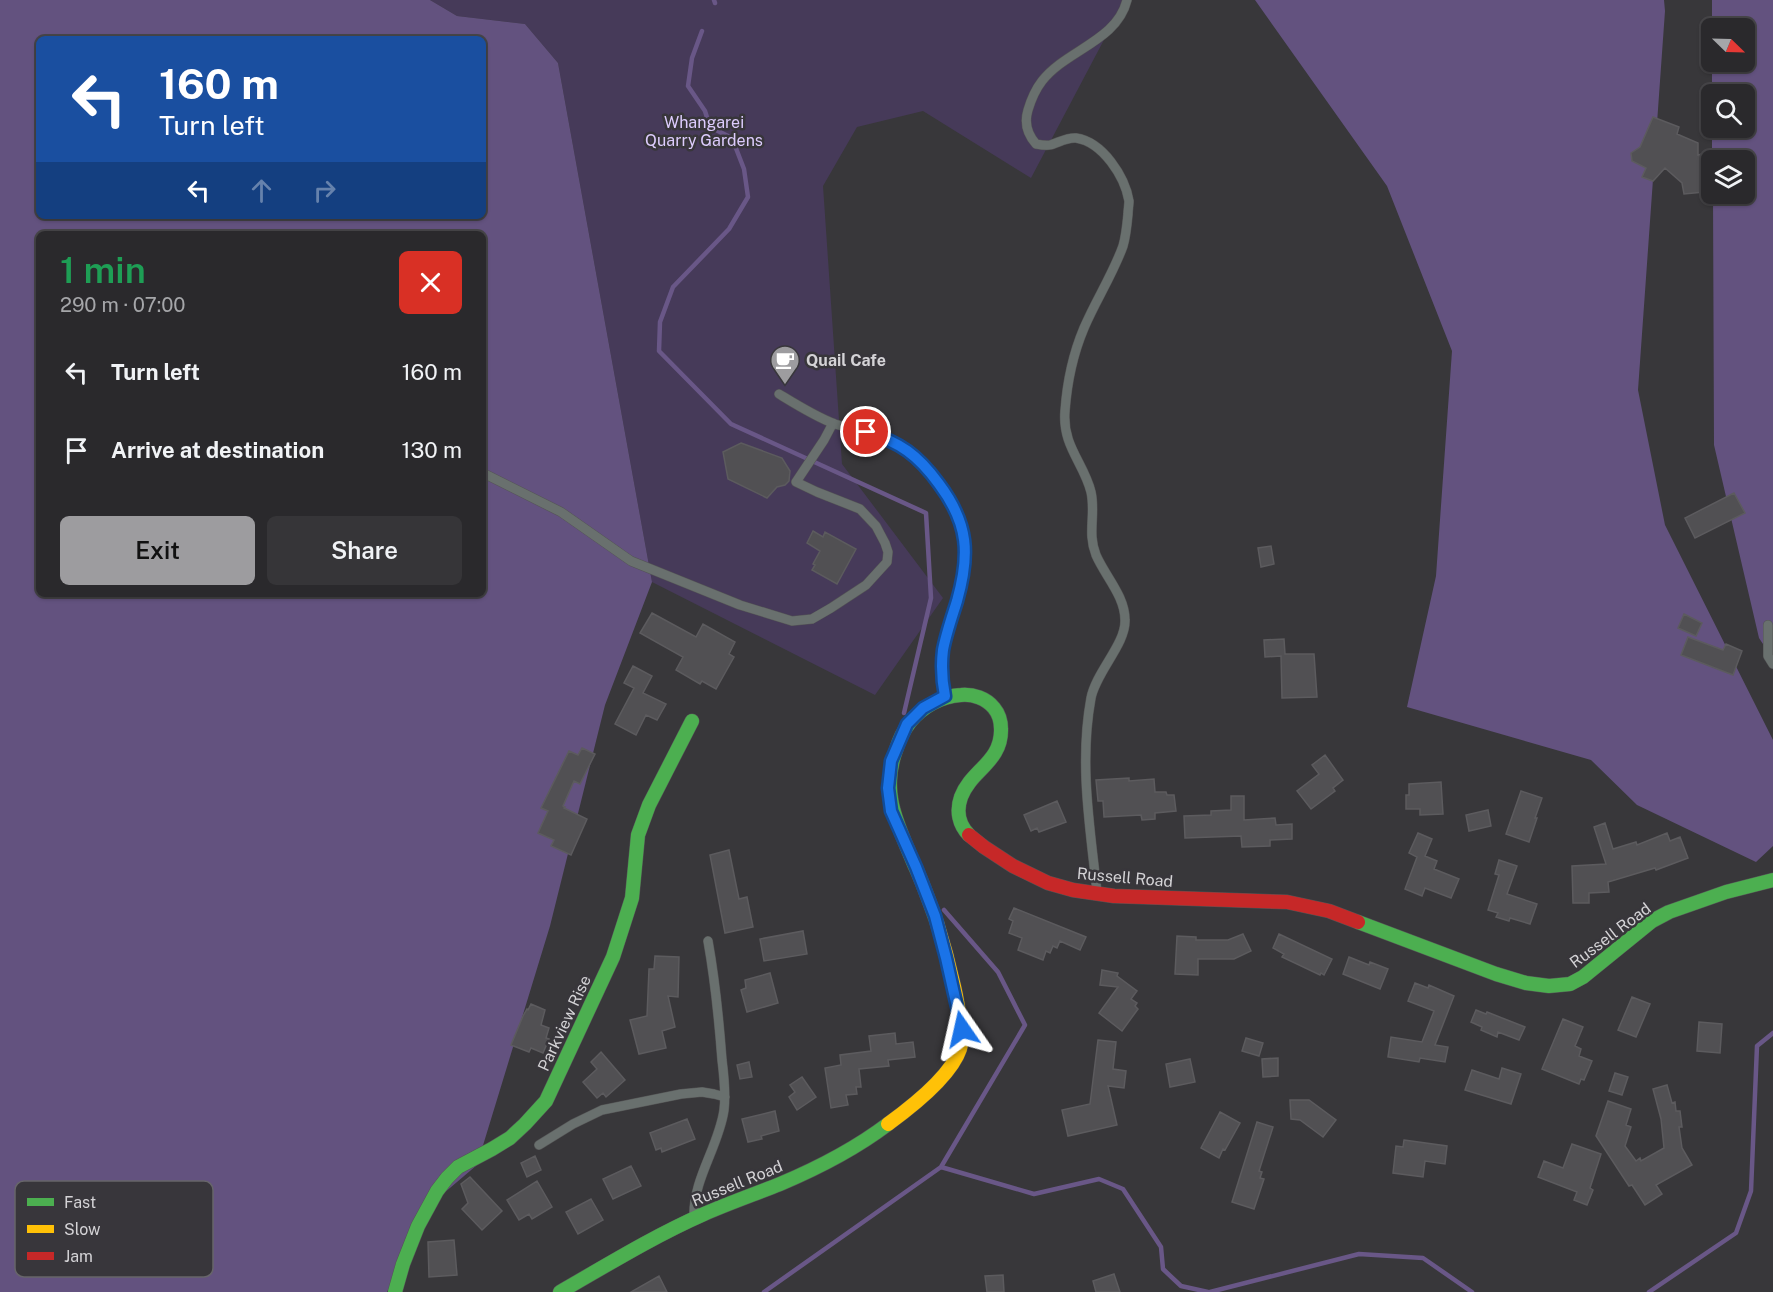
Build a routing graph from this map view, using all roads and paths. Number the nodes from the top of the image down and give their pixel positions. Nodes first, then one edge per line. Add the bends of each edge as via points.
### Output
1 (1127, 0) edge
2 (779, 394) dead end
3 (833, 423) junction
4 (486, 474) edge
5 (1768, 625) dead end
6 (1773, 664) edge
7 (945, 696) junction
8 (692, 721) dead end
9 (1773, 880) edge
10 (1098, 894) junction
11 (708, 941) dead end
12 (725, 1097) junction
13 (539, 1145) dead end
14 (694, 1218) junction
15 (395, 1292) edge
16 (560, 1292) edge

1 - 10 lane via 1124,12 1110,30 1042,80 1026,117 1029,136 1036,144 1076,138 1103,153 1123,181 1129,202 1123,245 1073,361 1065,414 1067,435 1091,493 1091,542 1122,603 1126,621 1123,634 1100,673 1086,733 1087,808
2 - 3 lane
3 - 4 lane via 796,482 860,509 885,543 886,562 866,585 831,608 812,618 792,621 740,605 631,561 561,512
3 - 7 lane via 899,444 931,472 955,510 964,533 965,564 943,651
5 - 6 lane via 1768,656
7 - 10 street, Russell Road via 964,695 986,701 998,713 1003,728 1000,748 961,793 958,809 962,827 1000,859 1033,876 1064,888
7 - 14 street, Russell Road via 923,708 907,724 891,761 888,788 891,811 935,916 962,1029 961,1047 951,1066 928,1091 880,1129 793,1178
8 - 15 street, Parkview Rise via 638,835 632,898 613,957 550,1093 534,1118 520,1130 446,1177 418,1228
9 - 10 street, Russell Road via 1669,912 1652,921 1583,977 1570,984 1549,986 1496,974 1306,905
11 - 12 lane
12 - 13 lane via 702,1092 681,1094 602,1110
12 - 14 lane via 721,1125 698,1190
14 - 16 street, Russell Road

